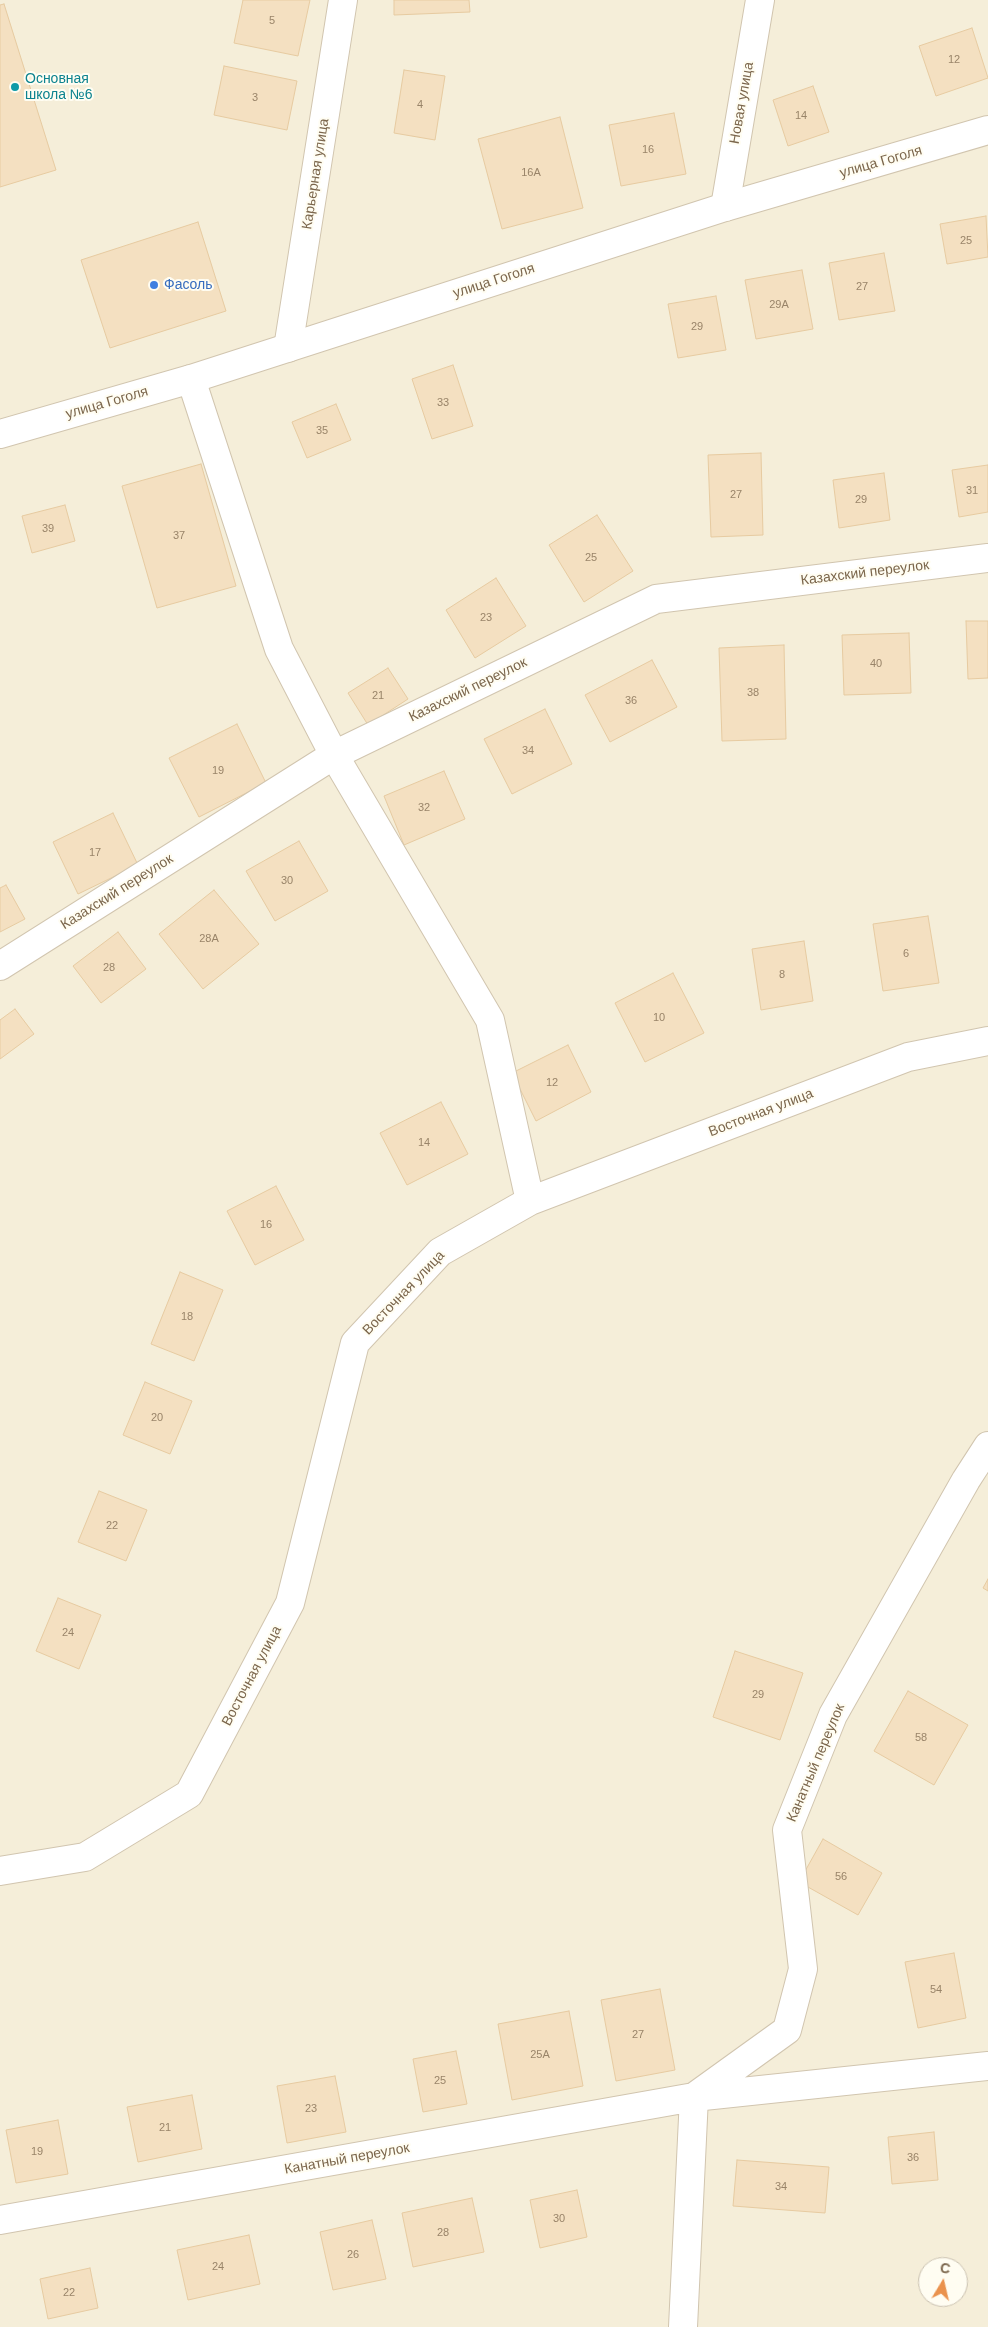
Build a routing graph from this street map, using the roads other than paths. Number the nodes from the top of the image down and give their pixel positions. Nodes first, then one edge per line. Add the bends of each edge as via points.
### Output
1 (344, 0) edge
2 (760, 0) edge
3 (988, 130) edge
4 (725, 207) junction
5 (288, 348) junction
6 (191, 379) junction
7 (0, 434) edge
8 (988, 558) edge
9 (334, 755) junction
10 (0, 966) edge
11 (988, 1041) edge
12 (530, 1201) junction
13 (988, 1446) edge
14 (0, 1871) edge
15 (988, 2066) edge
16 (694, 2097) junction
17 (0, 2220) edge
18 (683, 2327) edge

1 - 5 street, Карьерная улица
2 - 4 street, Новая улица
3 - 4 street, улица Гоголя
4 - 5 street, улица Гоголя
5 - 6 street, улица Гоголя
6 - 7 street, улица Гоголя
6 - 9 street via 279,649
8 - 9 street, Казахский переулок via 656,599
9 - 10 street, Казахский переулок
9 - 12 street via 490,1020
11 - 12 street, Восточная улица via 908,1057
12 - 14 street, Восточная улица via 440,1252 356,1344 290,1603 189,1794 85,1857
13 - 16 street, Канатный переулок via 833,1715 788,1830 803,1969 787,2030
15 - 16 street, Канатный переулок
16 - 17 street, Канатный переулок
16 - 18 street

